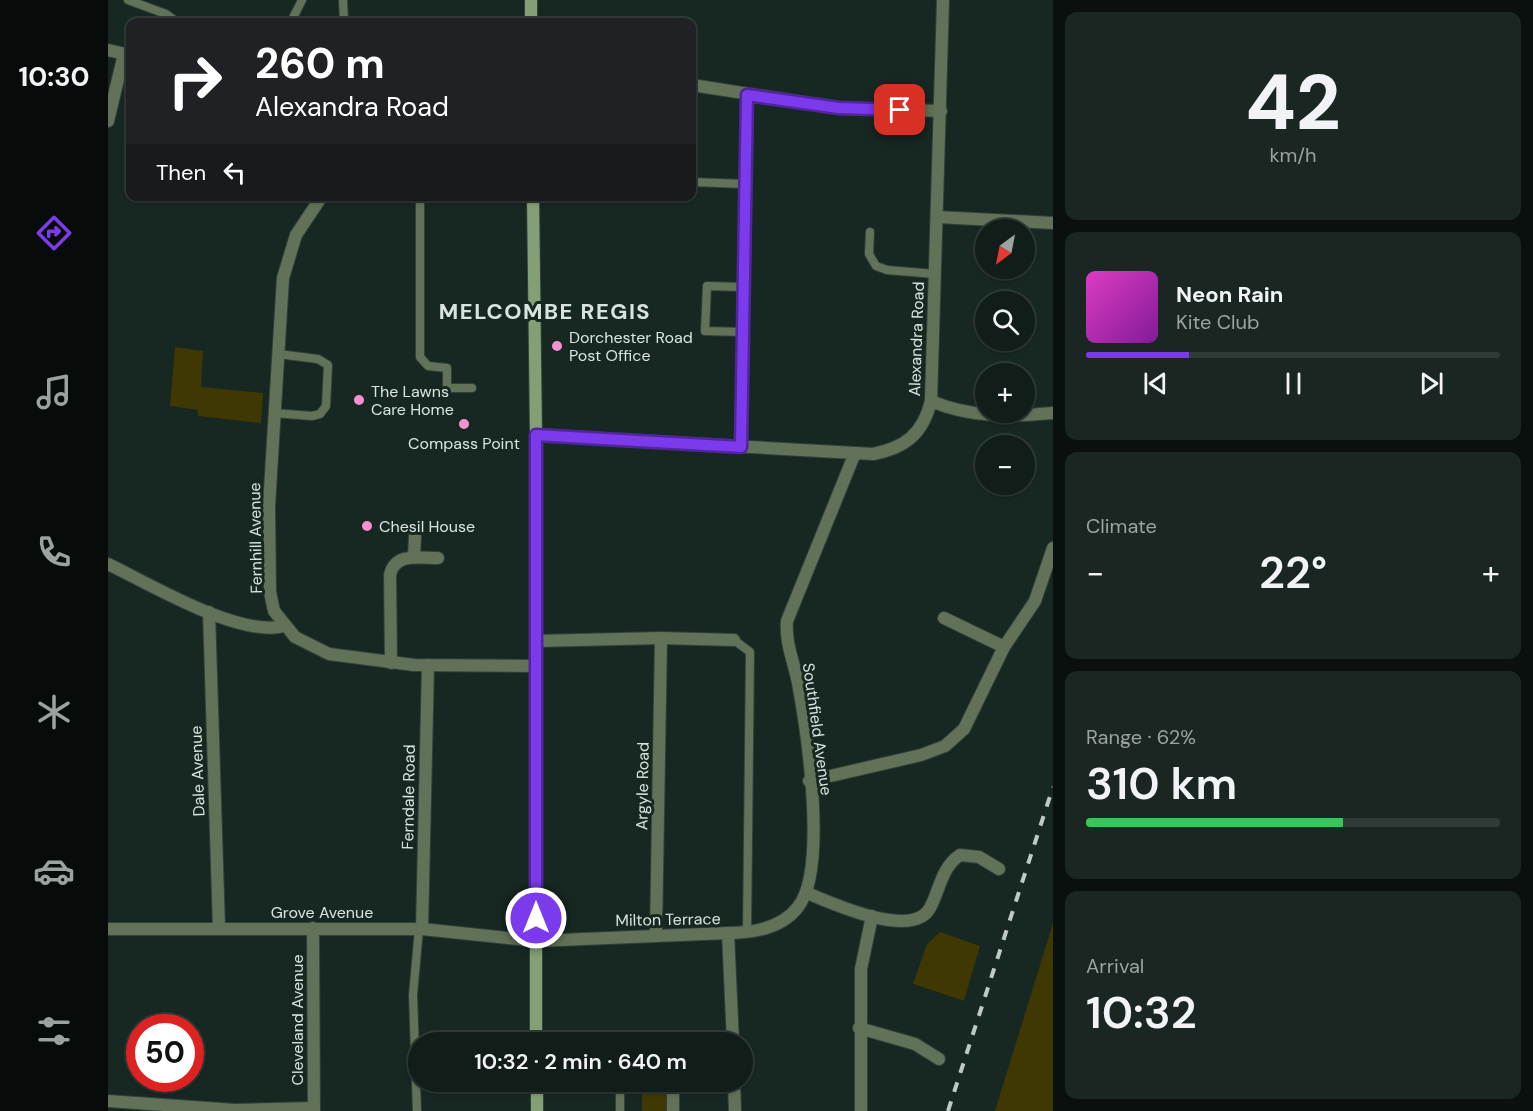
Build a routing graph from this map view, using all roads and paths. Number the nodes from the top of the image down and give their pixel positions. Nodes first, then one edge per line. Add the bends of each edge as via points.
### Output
1 (128, 0) edge
2 (302, 0) edge
3 (343, 0) edge
4 (531, 0) edge
5 (943, 0) edge
6 (172, 18) edge
7 (293, 18) edge
8 (344, 18) edge
9 (531, 18) edge
10 (108, 50) edge
11 (126, 54) edge
12 (126, 58) edge
13 (696, 86) edge
14 (747, 95) junction
15 (941, 111) junction
16 (108, 121) edge
17 (696, 182) edge
18 (745, 184) junction
19 (318, 201) edge
20 (420, 201) edge
21 (533, 201) edge
22 (937, 217) junction
23 (1053, 223) edge
24 (870, 232) dead end
25 (935, 274) junction
26 (743, 287) junction
27 (743, 332) junction
28 (278, 354) junction
29 (472, 388) dead end
30 (931, 401) junction
31 (1053, 412) edge
32 (274, 413) junction
33 (536, 435) junction
34 (741, 447) junction
35 (855, 453) junction
36 (415, 536) dead end
37 (1053, 548) edge
38 (414, 557) junction
39 (438, 558) dead end
40 (108, 564) edge
41 (209, 612) junction
42 (944, 618) dead end
43 (284, 626) junction
44 (661, 638) junction
45 (734, 640) joint
46 (536, 641) junction
47 (1005, 647) junction
48 (391, 663) junction
49 (428, 666) junction
50 (535, 666) junction
51 (809, 781) junction
52 (999, 869) dead end
53 (807, 893) junction
54 (872, 916) junction
55 (219, 928) junction
56 (313, 928) junction
57 (108, 929) edge
58 (420, 929) junction
59 (728, 933) junction
60 (747, 933) junction
61 (656, 934) junction
62 (536, 941) junction
63 (859, 1028) junction
64 (536, 1032) edge
65 (732, 1032) edge
66 (939, 1059) dead end
67 (537, 1092) edge
68 (620, 1092) edge
69 (673, 1092) edge
70 (734, 1092) edge
71 (108, 1101) edge
72 (314, 1110) edge
73 (417, 1111) edge
74 (537, 1111) edge
75 (620, 1111) edge
76 (673, 1111) edge
77 (735, 1111) edge
78 (861, 1111) edge

1 - 6 lane
2 - 7 lane
3 - 8 lane
4 - 9 main road
5 - 15 street, Alexandra Road
10 - 11 street
12 - 16 street
13 - 14 street
14 - 15 street via 839,108
14 - 18 street
15 - 22 street, Alexandra Road
17 - 18 lane
18 - 26 street
19 - 28 street, Fernhill Avenue via 307,214 288,256
20 - 29 lane via 420,357 428,366 447,368 447,388
21 - 33 main road
22 - 23 street
22 - 25 street, Alexandra Road
24 - 25 lane via 869,254 876,266
25 - 30 street, Alexandra Road
26 - 27 street
26 - 27 lane via 707,286 705,331
27 - 34 street
28 - 32 street, Fernhill Avenue
28 - 32 lane via 318,359 326,362 329,369 326,406 320,414
30 - 31 street via 968,413 1013,417
30 - 35 street, Alexandra Road via 928,416 906,443 895,450
32 - 43 street, Fernhill Avenue via 270,592 274,611
33 - 34 street, Alexandra Road
33 - 46 main road
34 - 35 street, Alexandra Road
35 - 51 street, Southfield Avenue via 787,621
36 - 38 street
37 - 47 street via 1035,601
38 - 39 street
38 - 48 street via 402,558 391,570
40 - 41 street
41 - 43 street via 262,629
41 - 55 street, Dale Avenue
42 - 47 street
43 - 48 street, Fernhill Avenue via 304,644 329,654
44 - 45 street
44 - 46 street
44 - 61 street, Argyle Road
45 - 60 lane via 750,652
46 - 50 main road
47 - 51 street via 964,729 945,746
48 - 49 street, Fernhill Avenue
49 - 50 street, Fernhill Avenue
49 - 58 street, Ferndale Road
50 - 62 main road
51 - 53 street, Southfield Avenue via 814,853
52 - 54 street via 979,857 960,855 947,867 929,911 919,919 899,922
53 - 54 street
53 - 60 street, Southfield Avenue via 787,918
54 - 63 street via 861,969
55 - 56 street, Grove Avenue
55 - 57 street, Grove Avenue
56 - 58 street, Grove Avenue
56 - 72 street, Cleveland Avenue
58 - 62 street, Grove Avenue
58 - 73 lane via 413,995
59 - 60 street, Southfield Avenue
59 - 61 street, Milton Terrace
59 - 65 street, Milton Terrace
61 - 62 street, Milton Terrace
62 - 64 main road
63 - 66 street via 915,1044
63 - 78 street
67 - 74 main road
68 - 75 lane
69 - 76 street
70 - 77 street
71 - 72 street via 235,1110

